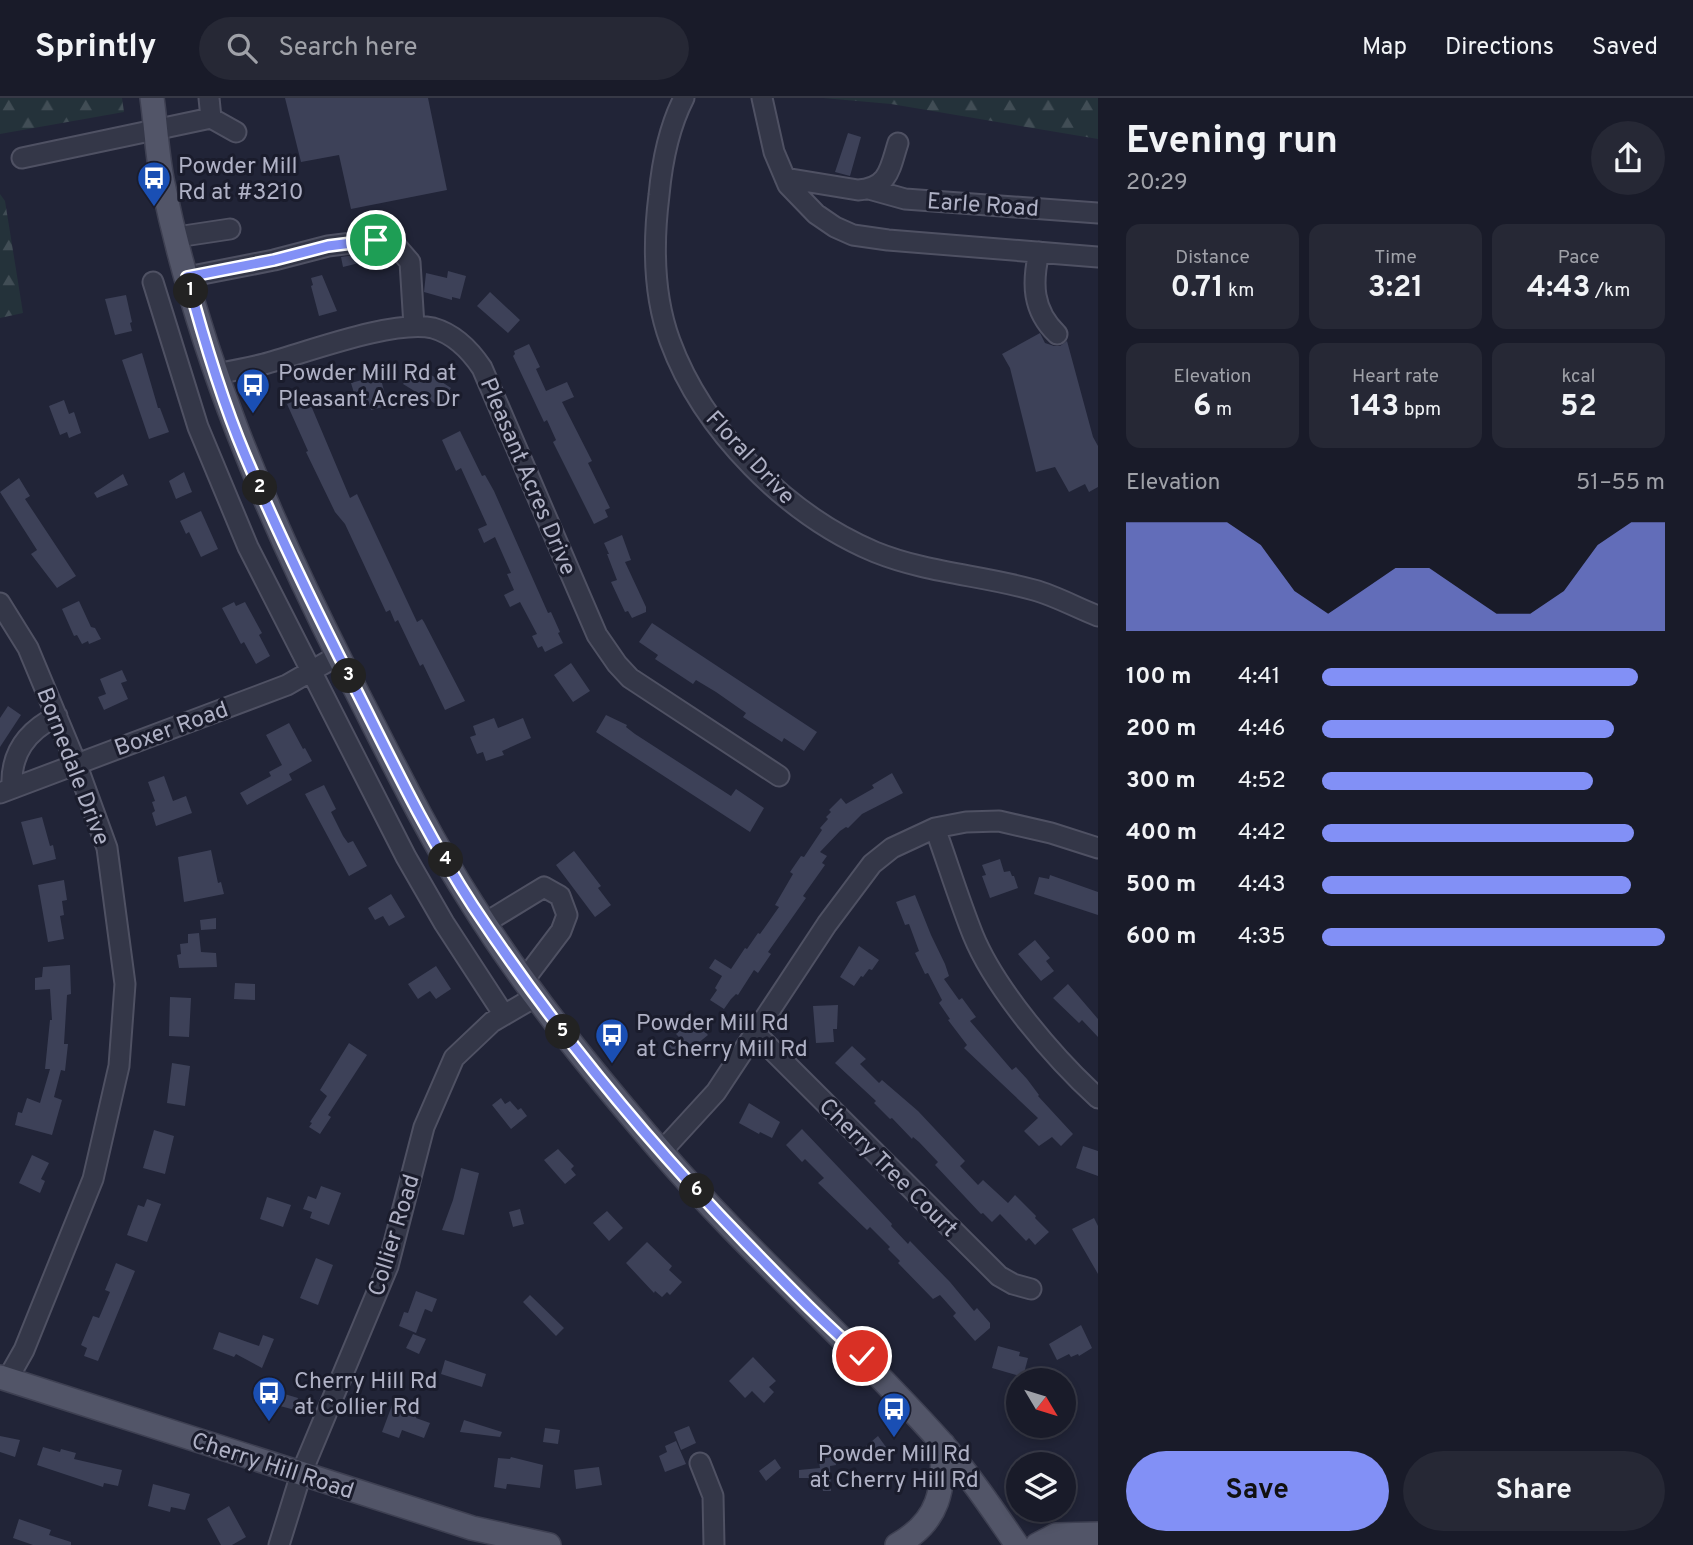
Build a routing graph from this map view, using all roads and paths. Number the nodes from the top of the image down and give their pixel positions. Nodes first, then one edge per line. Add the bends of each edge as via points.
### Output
1 (152, 98) edge
2 (684, 98) edge
3 (762, 98) edge
4 (210, 108) edge
5 (156, 130) junction
6 (236, 132) dead end
7 (898, 143) dead end
8 (22, 158) dead end
9 (785, 178) junction
10 (869, 189) junction
11 (1098, 213) edge
12 (230, 229) dead end
13 (177, 237) junction
14 (1039, 252) junction
15 (1098, 257) edge
16 (187, 277) junction
17 (153, 282) dead end
18 (414, 326) junction
19 (1058, 334) dead end
20 (216, 374) junction
21 (0, 604) edge
22 (1098, 616) edge
23 (339, 655) junction
24 (311, 673) junction
25 (57, 716) junction
26 (76, 763) junction
27 (779, 776) dead end
28 (6, 790) edge
29 (935, 828) junction
30 (1098, 848) edge
31 (485, 923) junction
32 (529, 988) junction
33 (503, 1015) junction
34 (755, 1033) junction
35 (1098, 1098) edge
36 (661, 1152) junction
37 (1031, 1289) dead end
38 (3, 1378) edge
39 (943, 1444) junction
40 (700, 1463) dead end
41 (301, 1474) junction
42 (1098, 1534) edge
43 (279, 1545) edge
44 (548, 1545) edge
45 (714, 1545) edge
46 (897, 1545) edge
47 (1017, 1545) edge
48 (1037, 1545) edge

1 - 5 main road
2 - 22 street, Floral Drive via 662,166 654,230 658,292 670,340 694,393 715,424 787,498 830,530 928,569 1037,591
3 - 9 street
4 - 5 street
4 - 6 street
5 - 8 street
5 - 13 main road via 162,182
7 - 10 street via 885,178
9 - 10 street, Earle Road
9 - 14 street via 816,214 853,235
10 - 11 street, Earle Road via 905,199
12 - 13 street
13 - 16 main road
14 - 15 street
14 - 19 street via 1035,297
16 - 18 street via 376,240 397,247 410,262
16 - 20 main road
17 - 24 street via 198,427 248,547
18 - 20 street, Pleasant Acres Drive via 361,335
18 - 27 street, Pleasant Acres Drive via 434,328 457,340 482,368 597,635 617,664 630,678
20 - 23 main road via 278,531
21 - 25 street, Bornedale Drive via 29,648
23 - 24 street, Boxer Road
23 - 31 main road via 422,819
24 - 26 street, Boxer Road
24 - 33 street via 412,868
25 - 26 street, Bornedale Drive
25 - 28 street via 41,724 21,745
26 - 28 street, Boxer Road
26 - 38 street, Bornedale Drive via 107,848 125,984 119,1066 93,1180 24,1350
29 - 30 street via 999,821
29 - 34 street via 892,848 873,864 827,923
29 - 35 street via 974,938 1002,986
31 - 32 main road
31 - 32 street via 544,887 560,896 567,915
32 - 33 street, Collier Road
32 - 36 main road
33 - 41 street, Collier Road via 454,1058 424,1127 388,1266
34 - 36 street via 716,1092
34 - 37 street, Cherry Tree Court via 999,1276
36 - 39 main road
38 - 41 main road, Cherry Hill Road
39 - 46 main road via 939,1502 926,1522
39 - 47 main road
40 - 45 street via 713,1496
41 - 43 street, Collier Road
41 - 44 main road, Cherry Hill Road via 472,1528
42 - 48 main road via 1056,1535

